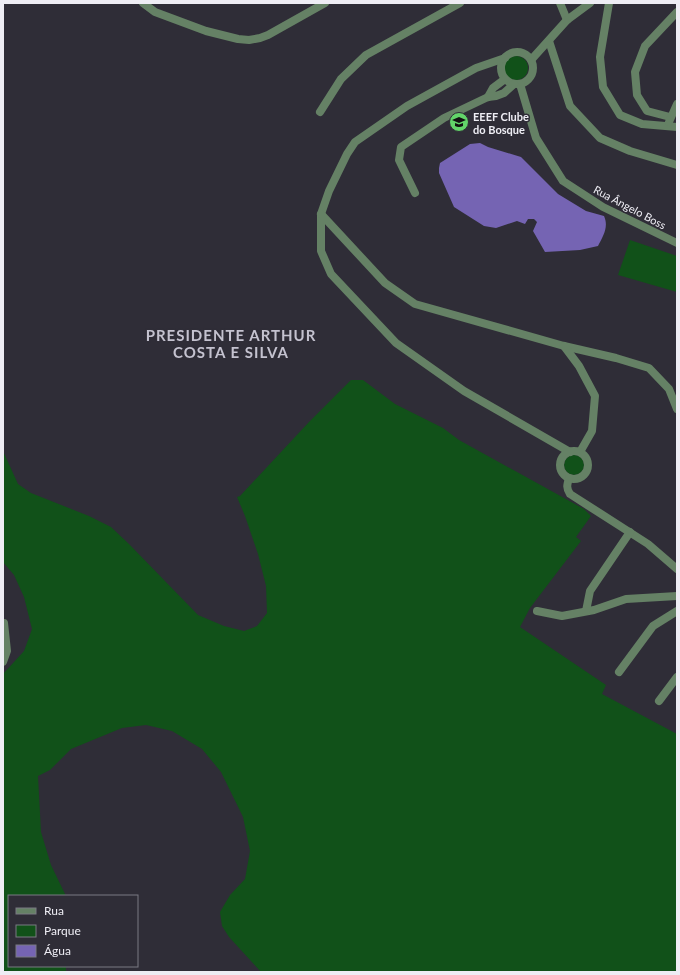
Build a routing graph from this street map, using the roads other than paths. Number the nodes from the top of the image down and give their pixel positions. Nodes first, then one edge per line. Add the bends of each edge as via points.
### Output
1 (143, 3) edge
2 (325, 3) edge
3 (460, 3) edge
4 (560, 3) edge
5 (590, 3) edge
6 (608, 3) edge
7 (677, 12) edge
8 (567, 20) junction
9 (549, 40) junction
10 (505, 58) junction
11 (531, 60) junction
12 (506, 79) junction
13 (517, 84) junction
14 (488, 97) junction
15 (677, 104) edge
16 (320, 112) dead end
17 (670, 117) junction
18 (668, 126) junction
19 (677, 128) edge
20 (677, 165) edge
21 (415, 193) dead end
22 (321, 214) junction
23 (677, 243) edge
24 (564, 346) junction
25 (677, 409) edge
26 (570, 452) junction
27 (580, 452) junction
28 (569, 478) junction
29 (630, 532) junction
30 (677, 570) edge
31 (677, 596) edge
32 (538, 611) dead end
33 (586, 611) junction
34 (677, 611) edge
35 (4, 623) edge
36 (3, 662) edge
37 (619, 672) dead end
38 (675, 683) edge
39 (659, 702) dead end

1 - 2 street via 155,12 206,31 249,40 281,29
3 - 16 street via 366,54 341,79
4 - 8 street
5 - 8 street
6 - 18 street via 600,57 603,87 620,115 642,124
7 - 17 street via 645,46 635,72 637,95 647,111
8 - 9 street
9 - 11 street
9 - 20 street via 570,106 600,138 630,151
10 - 11 street via 518,52
10 - 12 street via 501,69
10 - 22 street via 476,68 408,106 355,142 329,191
11 - 13 street via 532,75
12 - 13 street
12 - 14 street via 493,88
13 - 14 street via 504,93
13 - 23 street, Rua Ângelo Boss via 536,138 563,181 603,207
14 - 21 street via 444,118 401,147 399,160
15 - 17 street
17 - 18 street
18 - 19 street
22 - 24 street via 384,283 415,304
22 - 26 street via 320,251 331,274 396,343 464,391
24 - 25 street via 649,368 670,388
24 - 27 street via 579,366 594,396 592,431
26 - 27 street
26 - 28 street via 563,456 560,466
27 - 28 street via 587,458 588,468 580,478
28 - 29 street via 566,486 570,494
29 - 30 street
29 - 33 street via 590,591
31 - 33 street via 626,599
32 - 33 street via 562,616
34 - 37 street via 653,626
35 - 36 street via 7,651
38 - 39 street

